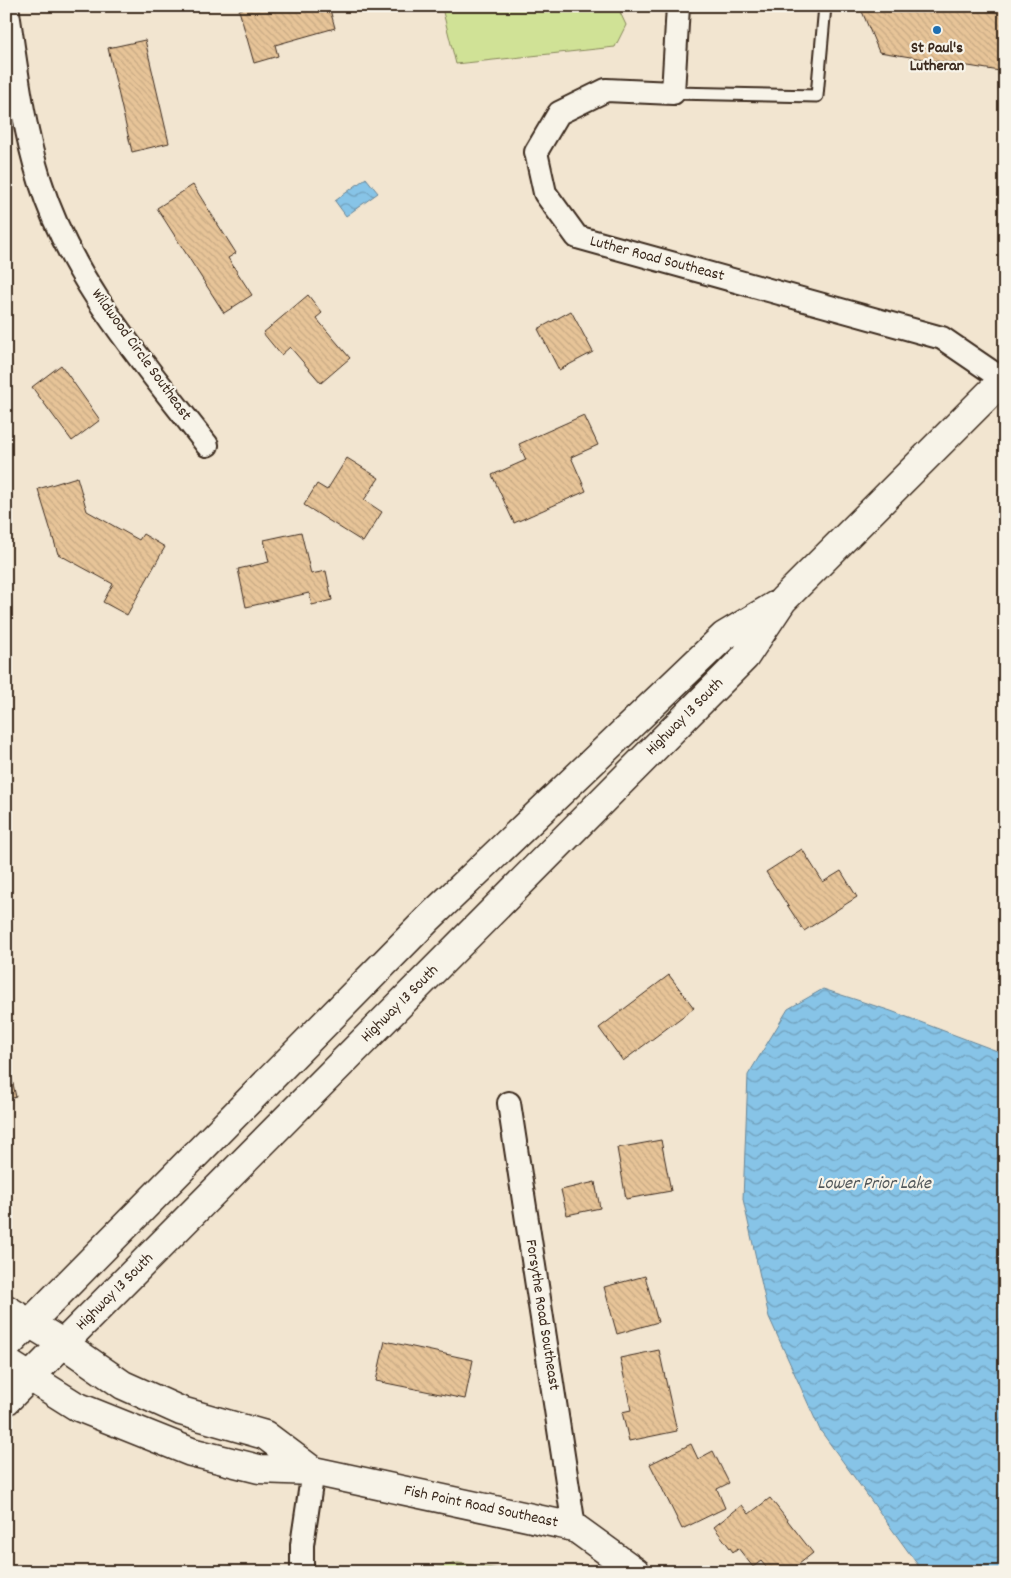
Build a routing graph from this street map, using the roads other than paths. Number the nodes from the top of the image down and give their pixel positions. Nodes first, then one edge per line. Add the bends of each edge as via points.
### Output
1 (7, 6) edge
2 (678, 6) edge
3 (826, 6) edge
4 (674, 92) junction
5 (1004, 379) edge
6 (207, 445) dead end
7 (783, 600) junction
8 (509, 1103) dead end
9 (6, 1309) edge
10 (30, 1323) junction
11 (64, 1344) junction
12 (6, 1347) edge
13 (6, 1362) edge
14 (29, 1378) junction
15 (6, 1401) edge
16 (313, 1471) junction
17 (574, 1527) junction
18 (302, 1572) edge
19 (636, 1572) edge

1 - 6 street, Wildwood Circle Southeast via 26,125 40,181 60,233 105,312
2 - 4 street
3 - 4 lane via 818,96
4 - 5 street, Luther Road Southeast via 606,90 559,113 536,152 544,193 578,237 942,338
5 - 7 main road, Highway 13 South
7 - 10 main road, Highway 13 South via 724,636 428,919
7 - 11 main road, Highway 13 South via 745,657
8 - 17 street, Forsythe Road Southeast
9 - 10 main road, Fish Point Road Southeast
10 - 11 main road, Fish Point Road Southeast
10 - 12 main road, Highway 13 South
11 - 14 main road, Highway 13 South
11 - 16 main road, Fish Point Road Southeast via 123,1385 181,1411 265,1435
13 - 14 main road, Fish Point Road Southeast
14 - 15 main road, Highway 13 South
14 - 16 main road, Fish Point Road Southeast via 76,1406 191,1452 259,1469
16 - 17 main road, Fish Point Road Southeast
16 - 18 street via 302,1545
17 - 19 main road, Fish Point Road Southeast

